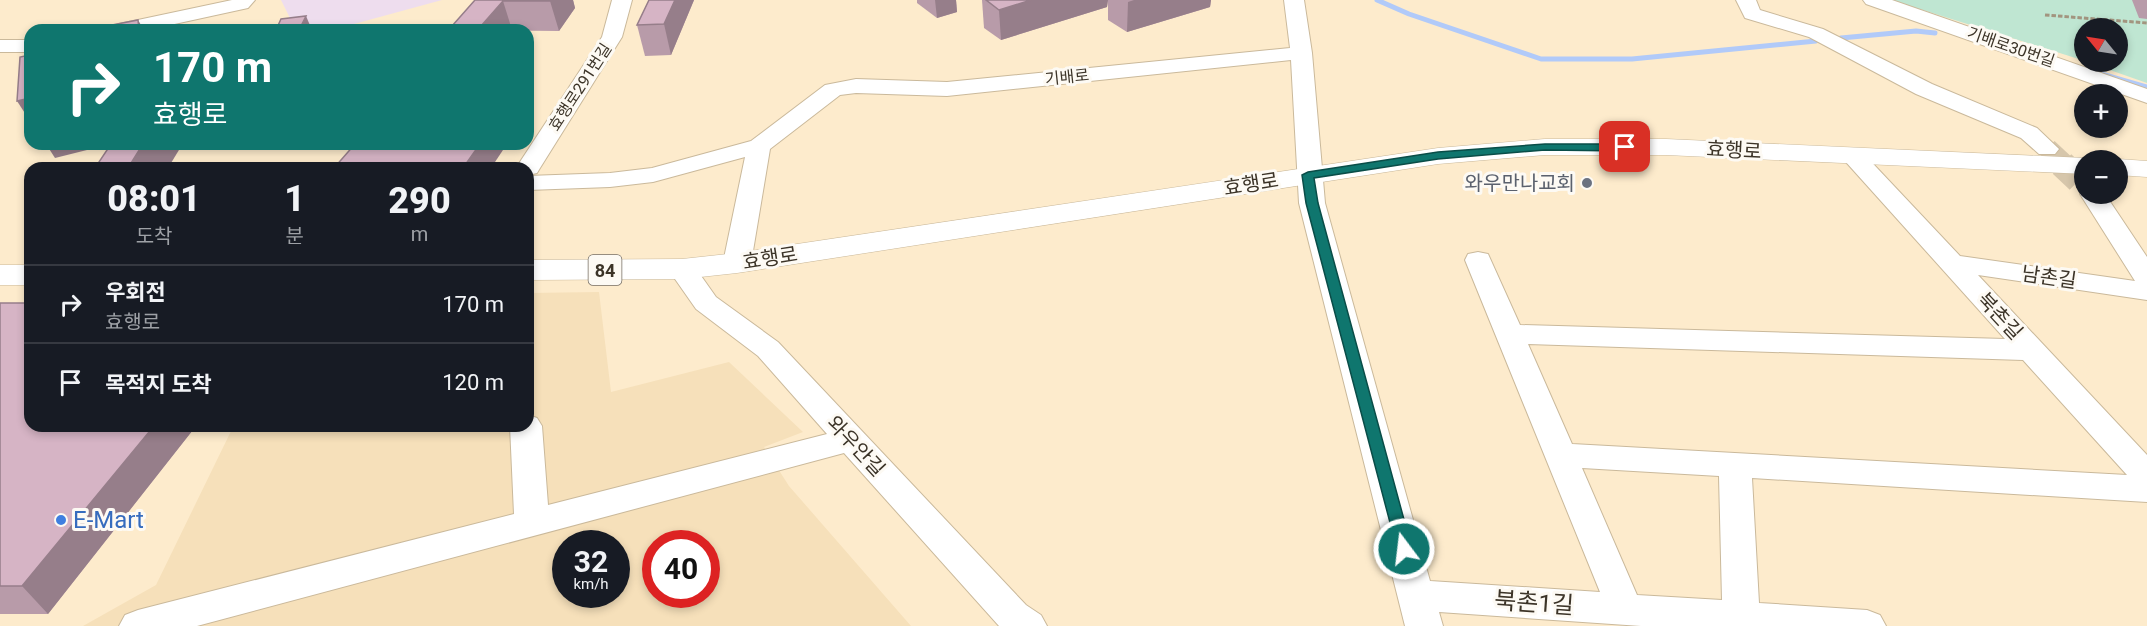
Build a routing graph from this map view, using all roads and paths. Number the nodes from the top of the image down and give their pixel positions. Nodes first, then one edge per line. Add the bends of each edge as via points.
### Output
1 (245, 0) edge
2 (622, 0) edge
3 (1294, 0) edge
4 (1746, 0) edge
5 (1873, 0) edge
6 (2045, 15) dead end
7 (2147, 23) edge
8 (146, 24) edge
9 (0, 46) edge
10 (24, 46) edge
11 (1302, 53) junction
12 (2147, 96) edge
13 (759, 146) junction
14 (2047, 149) tunnel mouth
15 (1853, 156) junction
16 (532, 162) edge
17 (2128, 168) edge
18 (2147, 169) edge
19 (1308, 175) junction
20 (2074, 180) tunnel mouth
21 (534, 183) edge
22 (2100, 204) edge
23 (1478, 260) dead end
24 (737, 263) junction
25 (1952, 263) junction
26 (682, 269) junction
27 (534, 270) edge
28 (0, 275) edge
29 (24, 275) edge
30 (2147, 278) edge
31 (2147, 291) edge
32 (1509, 334) junction
33 (2032, 350) junction
34 (526, 432) edge
35 (851, 439) junction
36 (1560, 454) junction
37 (1736, 465) junction
38 (2147, 476) edge
39 (2147, 489) edge
40 (532, 523) junction
41 (1625, 609) junction
42 (1420, 610) edge
43 (1741, 622) edge
44 (138, 626) edge
45 (1028, 626) edge
46 (1867, 626) edge

1 - 8 street
2 - 16 street, 효행로291번길 via 612,37
3 - 11 street
4 - 14 street via 1752,14 1816,33 1924,89 2029,133
5 - 12 street, 기배로30번길
6 - 7 path
9 - 10 street
11 - 13 street, 기배로 via 947,89 856,86 833,90
11 - 19 street
13 - 21 street via 653,175
13 - 24 street
15 - 19 main road, 효행로 / 84 via 1666,147 1545,147 1438,156
15 - 20 main road, 효행로 / 84
15 - 25 street, 북촌길
17 - 18 main road
19 - 24 main road, 효행로 / 84
19 - 42 street via 1312,203
22 - 30 street
23 - 32 street
24 - 26 main road, 효행로 / 84
25 - 31 street, 남촌길
25 - 33 street, 북촌길
26 - 27 main road, 효행로 / 84
26 - 35 street, 와우안길 via 706,303 768,349
28 - 29 main road
32 - 33 street
32 - 36 street
33 - 38 street, 북촌길
34 - 40 street
35 - 40 street
35 - 45 street, 와우안길 via 1013,616
36 - 37 street
36 - 41 street
37 - 39 street
37 - 43 street
40 - 44 street
41 - 42 street, 북촌1길
41 - 43 street, 북촌1길
43 - 46 street, 북촌1길

